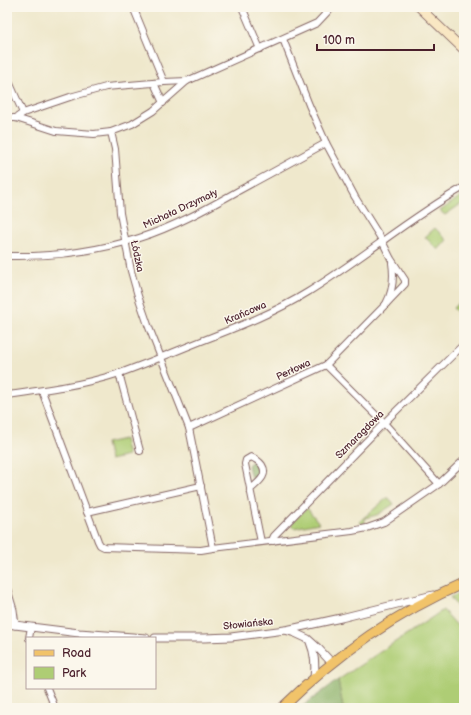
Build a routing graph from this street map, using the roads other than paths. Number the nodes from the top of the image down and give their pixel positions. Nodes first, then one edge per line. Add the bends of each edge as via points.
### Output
1 (133, 7) edge
2 (242, 7) edge
3 (332, 7) edge
4 (419, 7) edge
5 (283, 39) junction
6 (260, 49) junction
7 (464, 50) edge
8 (7, 77) edge
9 (187, 81) junction
10 (164, 82) junction
11 (154, 83) junction
12 (163, 103) junction
13 (23, 113) junction
14 (7, 118) edge
15 (16, 118) junction
16 (111, 132) junction
17 (326, 143) junction
18 (464, 188) edge
19 (382, 241) junction
20 (125, 242) junction
21 (7, 256) edge
22 (391, 259) junction
23 (386, 304) junction
24 (464, 344) edge
25 (161, 357) junction
26 (326, 365) junction
27 (119, 373) junction
28 (42, 391) junction
29 (7, 395) edge
30 (384, 423) junction
31 (189, 428) junction
32 (140, 451) dead end
33 (464, 460) edge
34 (439, 484) junction
35 (201, 486) junction
36 (250, 490) junction
37 (87, 512) junction
38 (273, 541) junction
39 (261, 542) junction
40 (214, 548) junction
41 (464, 582) edge
42 (7, 590) edge
43 (441, 592) junction
44 (7, 624) edge
45 (15, 625) junction
46 (30, 627) junction
47 (285, 630) junction
48 (29, 637) edge
49 (133, 637) edge
50 (156, 638) edge
51 (310, 642) junction
52 (332, 663) junction
53 (314, 678) junction
54 (47, 689) edge
55 (55, 708) edge
56 (282, 708) edge

1 - 10 street
2 - 6 street
3 - 5 street via 317,23
4 - 7 main road
5 - 6 street
5 - 17 street, Perłowa
6 - 9 street
8 - 13 street
9 - 10 street
9 - 12 street
10 - 11 street
11 - 12 street
11 - 13 street via 106,87 70,96
12 - 16 street via 132,124
13 - 15 street
14 - 15 street
15 - 16 street via 56,131 94,134
16 - 20 street, Łódzka
17 - 19 street, Perłowa
17 - 20 street, Michała Drzymały via 205,210 141,238
18 - 19 street, Krańcowa
19 - 22 street, Perłowa
19 - 25 street, Krańcowa via 334,276 282,308
20 - 21 street, Michała Drzymały via 88,252 64,255
20 - 25 street, Łódzka via 138,296
22 - 23 street, Perłowa via 392,289
22 - 23 street, Perłowa via 406,280
23 - 26 street, Perłowa
24 - 30 street, Szmaragdowa
25 - 27 street, Krańcowa
25 - 31 street, Łódzka
26 - 30 street
26 - 31 street, Perłowa
27 - 28 street, Krańcowa
27 - 32 street
28 - 29 street, Krańcowa
28 - 37 street
30 - 34 street
30 - 38 street, Szmaragdowa via 272,538
31 - 35 street, Łódzka
33 - 34 street
34 - 38 street via 376,525 352,531
35 - 37 street
35 - 40 street, Łódzka
36 - 36 street via 245,462 251,458 263,466 264,475
36 - 39 street
37 - 40 street via 100,545 104,548
38 - 39 street
39 - 40 street
41 - 43 main road
42 - 45 street
43 - 47 street
43 - 52 main road via 385,625
44 - 45 street
45 - 46 street
46 - 48 street
46 - 49 street
47 - 50 street, Słowiańska via 231,637
47 - 51 street, Słowiańska via 296,633
51 - 52 street, Słowiańska
51 - 53 street via 315,659
52 - 53 main road
53 - 56 main road
54 - 55 street

